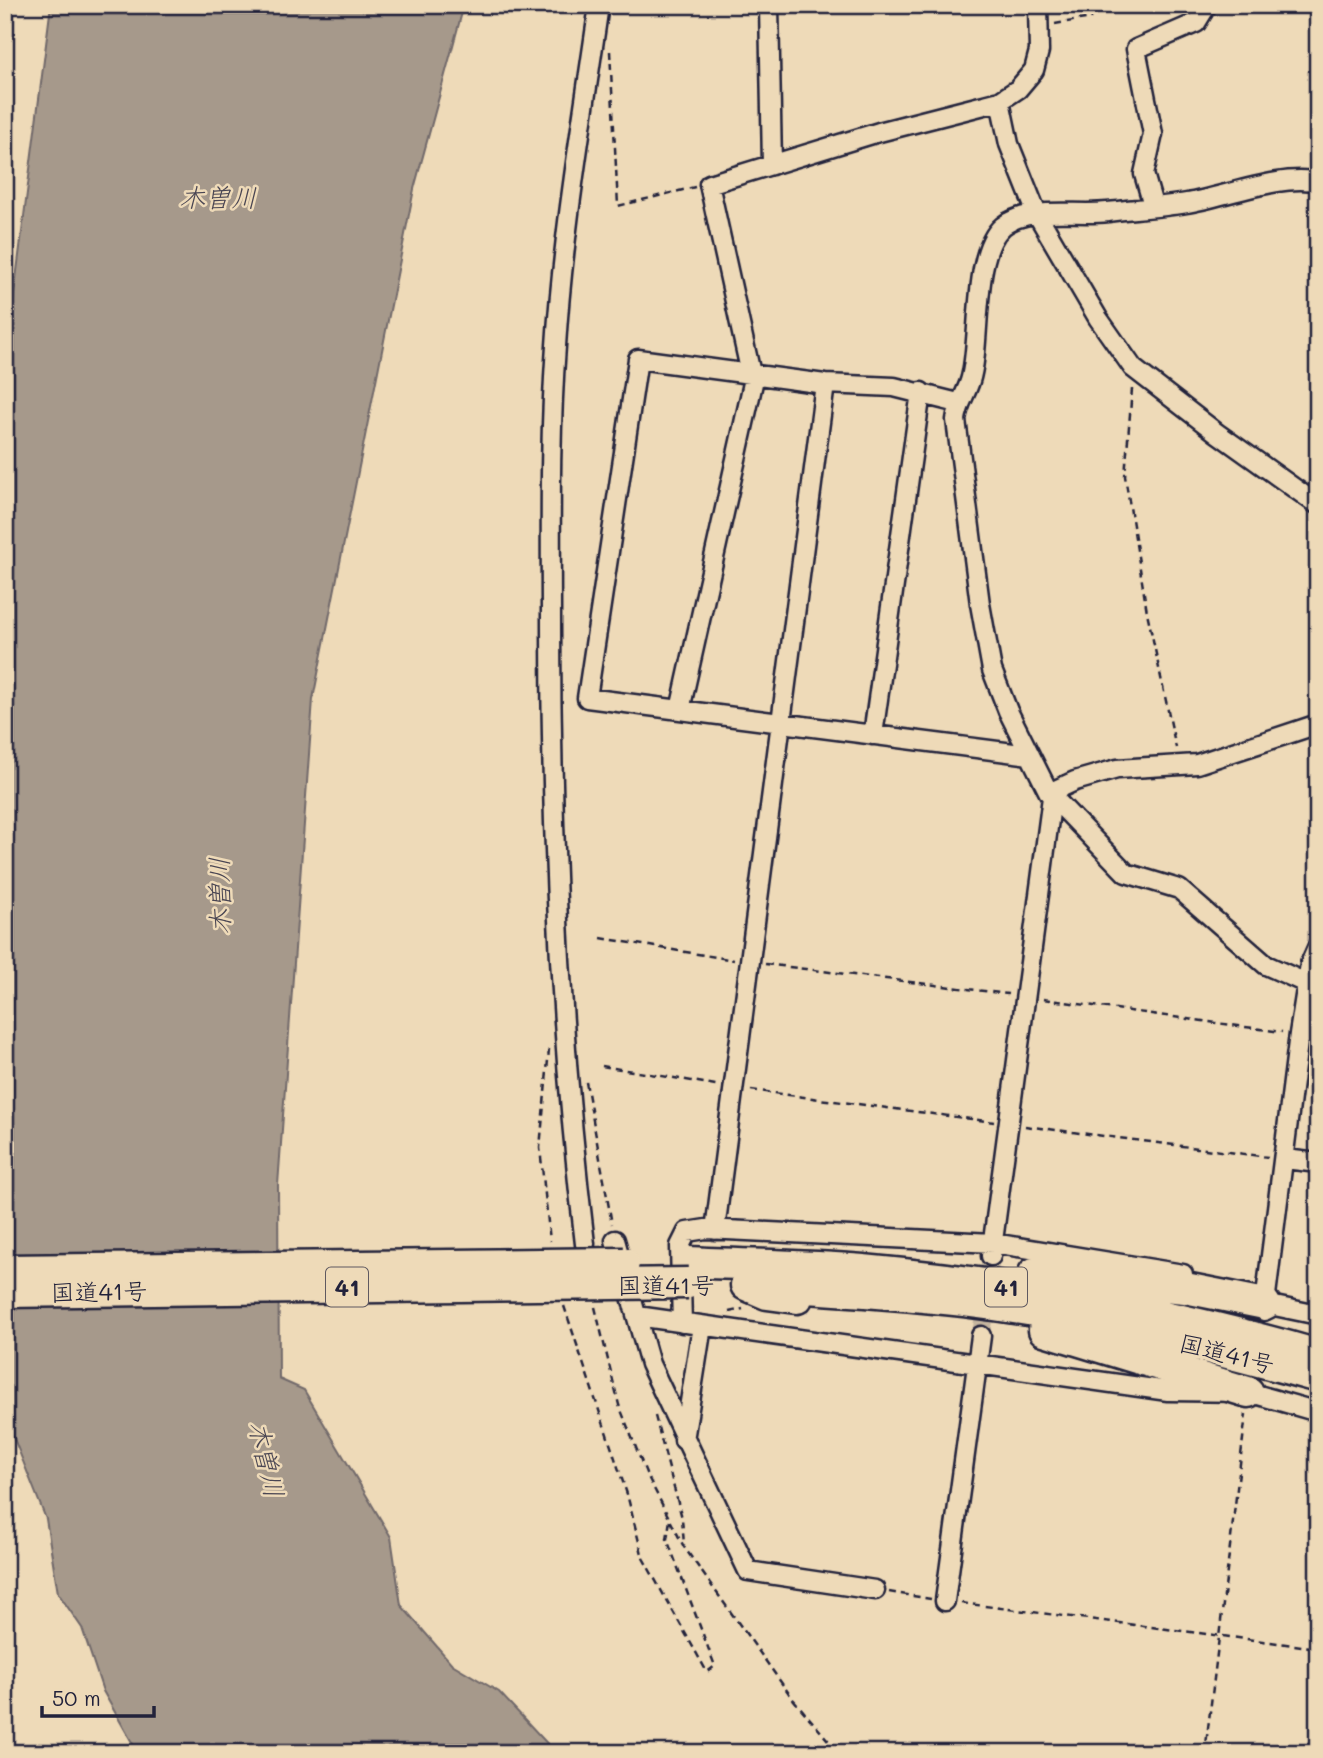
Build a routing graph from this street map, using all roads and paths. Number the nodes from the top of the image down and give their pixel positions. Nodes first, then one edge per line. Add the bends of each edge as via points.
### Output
1 (600, 5) edge
2 (769, 5) edge
3 (1038, 5) edge
4 (1098, 5) edge
5 (1207, 5) edge
6 (1038, 27) junction
7 (609, 45) dead end
8 (1000, 101) junction
9 (772, 165) junction
10 (1318, 181) edge
11 (709, 184) junction
12 (1153, 205) junction
13 (1037, 214) junction
14 (1133, 368) junction
15 (748, 372) junction
16 (825, 383) junction
17 (921, 392) junction
18 (958, 403) junction
19 (1318, 505) edge
20 (680, 710) junction
21 (780, 723) junction
22 (1318, 724) edge
23 (873, 735) junction
24 (1030, 755) junction
25 (1179, 765) junction
26 (1051, 795) junction
27 (601, 938) dead end
28 (1318, 946) edge
29 (749, 962) junction
30 (1311, 993) edge
31 (1025, 997) junction
32 (1299, 1034) junction
33 (1318, 1035) edge
34 (549, 1039) dead end
35 (602, 1066) dead end
36 (583, 1070) dead end
37 (732, 1087) junction
38 (1007, 1124) junction
39 (1285, 1159) junction
40 (1318, 1163) edge
41 (715, 1230) junction
42 (615, 1240) joint
43 (585, 1244) dead end
44 (551, 1245) dead end
45 (992, 1250) junction
46 (5, 1270) edge
47 (860, 1270) junction
48 (688, 1273) junction
49 (746, 1285) junction
50 (5, 1292) edge
51 (1212, 1293) junction
52 (562, 1301) dead end
53 (593, 1301) dead end
54 (1264, 1311) junction
55 (1318, 1315) edge
56 (637, 1316) junction
57 (682, 1323) junction
58 (702, 1326) junction
59 (981, 1336) tunnel mouth
60 (1318, 1355) edge
61 (978, 1364) junction
62 (1318, 1377) edge
63 (1248, 1392) junction
64 (1318, 1412) edge
65 (655, 1413) dead end
66 (684, 1440) junction
67 (670, 1520) junction
68 (684, 1547) junction
69 (875, 1590) joint
70 (945, 1601) junction
71 (1221, 1639) junction
72 (1318, 1648) edge
73 (839, 1753) edge
74 (1205, 1753) edge

1 - 43 street via 569,213 551,448 551,803 567,1090
2 - 9 street
3 - 6 street
4 - 6 path via 1091,18
5 - 12 street via 1196,23 1136,49 1153,134 1144,174
6 - 8 street via 1034,70
7 - 11 path via 618,206
8 - 9 street
8 - 13 street via 1009,144
9 - 11 street
10 - 12 street via 1291,179 1185,203
11 - 15 street
12 - 13 street
13 - 14 street
13 - 18 street via 1002,227 994,239 982,274 970,380
14 - 19 street
14 - 25 path via 1125,476
15 - 16 street
15 - 20 street via 753,383
15 - 20 street via 638,359 587,698
16 - 17 street
16 - 21 street
17 - 18 street
17 - 23 street
18 - 24 street via 956,421 992,670
20 - 21 street
21 - 23 street
21 - 29 street
22 - 25 street via 1197,764
23 - 24 street
24 - 26 street
25 - 26 street via 1117,769 1075,781
26 - 30 street via 1126,873 1179,889 1266,965
26 - 31 street
27 - 29 path
28 - 30 street
29 - 31 path
29 - 37 street
30 - 32 street
31 - 32 path
31 - 38 street
32 - 33 street
32 - 39 street
34 - 44 path via 540,1148
35 - 37 path
36 - 42 path
37 - 38 path
37 - 41 street
38 - 39 path
38 - 45 street
39 - 40 street
39 - 54 street
41 - 45 street
41 - 57 street via 687,1232 680,1247
42 - 56 street
45 - 51 street via 1184,1275
46 - 48 highway, 国道41号 / 41, bridge
47 - 48 highway, 国道41号 / 41
47 - 51 highway via 904,1263 977,1267
47 - 60 highway, 国道41号 / 41 via 1060,1295
48 - 49 highway, 国道41号 / 41
48 - 50 highway, 国道41号 / 41, bridge
49 - 62 highway, 国道41号 / 41 via 952,1300 1058,1316
49 - 63 highway via 767,1294 1042,1329
51 - 54 highway
52 - 67 path via 627,1494 643,1558 707,1672 715,1666 667,1539
53 - 67 path via 619,1405
54 - 55 street
56 - 57 street
56 - 66 street via 650,1364
57 - 58 street
58 - 61 street
58 - 66 street
59 - 61 street
61 - 63 street via 1168,1391
61 - 70 street
63 - 64 street
63 - 71 path
65 - 68 path via 682,1518
66 - 69 street via 748,1571
67 - 68 path
68 - 73 path via 793,1699
69 - 70 path
70 - 71 path
71 - 72 path
71 - 74 path

